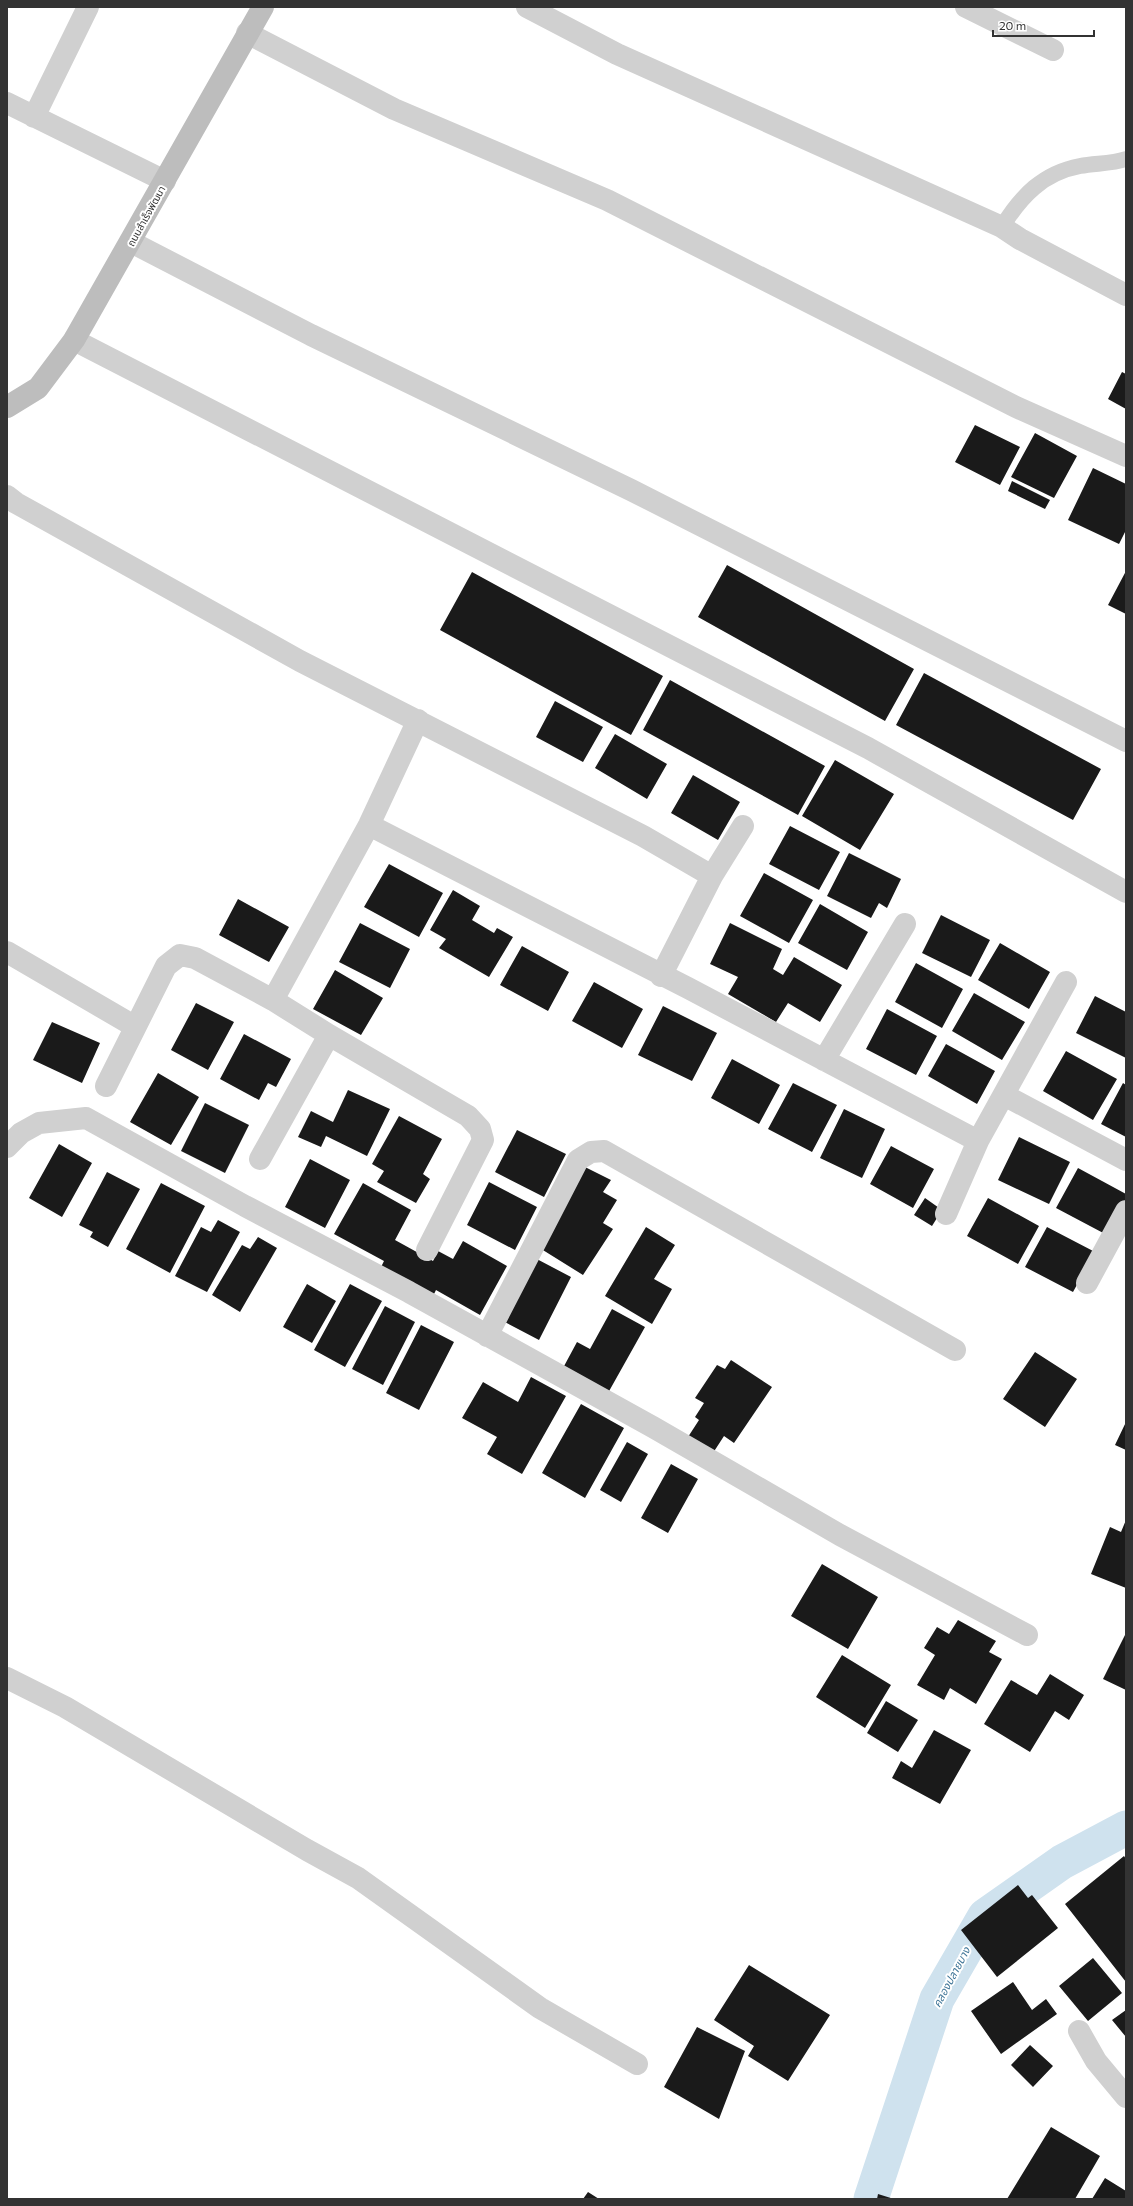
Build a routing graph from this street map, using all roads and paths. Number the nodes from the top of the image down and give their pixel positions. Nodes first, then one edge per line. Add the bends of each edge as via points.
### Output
1 (88, 7) edge
2 (263, 7) edge
3 (527, 7) edge
4 (966, 7) edge
5 (247, 33) junction
6 (1052, 50) dead end
7 (7, 103) edge
8 (34, 117) junction
9 (1126, 159) edge
10 (165, 181) junction
11 (1002, 227) junction
12 (131, 242) junction
13 (1126, 296) edge
14 (74, 340) junction
15 (7, 407) edge
16 (1126, 456) edge
17 (7, 496) edge
18 (418, 720) junction
19 (1126, 742) edge
20 (369, 826) junction
21 (743, 826) dead end
22 (712, 876) junction
23 (1126, 892) edge
24 (905, 924) dead end
25 (7, 952) edge
26 (660, 976) junction
27 (1066, 982) dead end
28 (273, 1000) junction
29 (134, 1026) junction
30 (329, 1035) junction
31 (824, 1060) junction
32 (106, 1086) dead end
33 (1004, 1095) junction
34 (978, 1141) junction
35 (7, 1147) edge
36 (260, 1159) dead end
37 (1126, 1160) edge
38 (1126, 1211) edge
39 (946, 1214) dead end
40 (427, 1250) dead end
41 (1087, 1283) dead end
42 (487, 1336) junction
43 (955, 1350) dead end
44 (1027, 1636) dead end
45 (7, 1678) edge
46 (1079, 2030) dead end
47 (637, 2064) dead end
48 (1126, 2097) edge

1 - 8 street
2 - 5 street, ถนนสำเร็จพัฒนา
3 - 11 street via 617,54
4 - 6 street
5 - 10 street, ถนนสำเร็จพัฒนา
5 - 16 street via 394,109 607,200 1016,407
7 - 8 street
8 - 10 street
9 - 11 lane via 1080,166 1046,177 1015,206
10 - 12 street, ถนนสำเร็จพัฒนา
11 - 13 street
12 - 14 street, ถนนสำเร็จพัฒนา
12 - 19 street via 311,335 638,494
14 - 15 street, ถนนสำเร็จพัฒนา via 38,388
14 - 23 street via 868,748
17 - 18 street via 294,657
18 - 20 street
18 - 22 street via 643,836
20 - 26 street
20 - 28 street
21 - 22 street
22 - 26 street
24 - 31 street
25 - 29 street
26 - 31 street
27 - 33 street
28 - 29 street via 196,958 180,955 166,966
28 - 30 street
29 - 32 street
30 - 36 street
30 - 40 street via 468,1116 480,1129 483,1140
31 - 34 street
33 - 34 street
33 - 37 street
34 - 39 street
35 - 42 street via 22,1133 39,1123 86,1118
38 - 41 street
42 - 43 street via 578,1160 591,1152 604,1152
42 - 44 street via 653,1427 840,1535
45 - 47 street via 65,1707 358,1878 540,2008
46 - 48 street via 1096,2061

